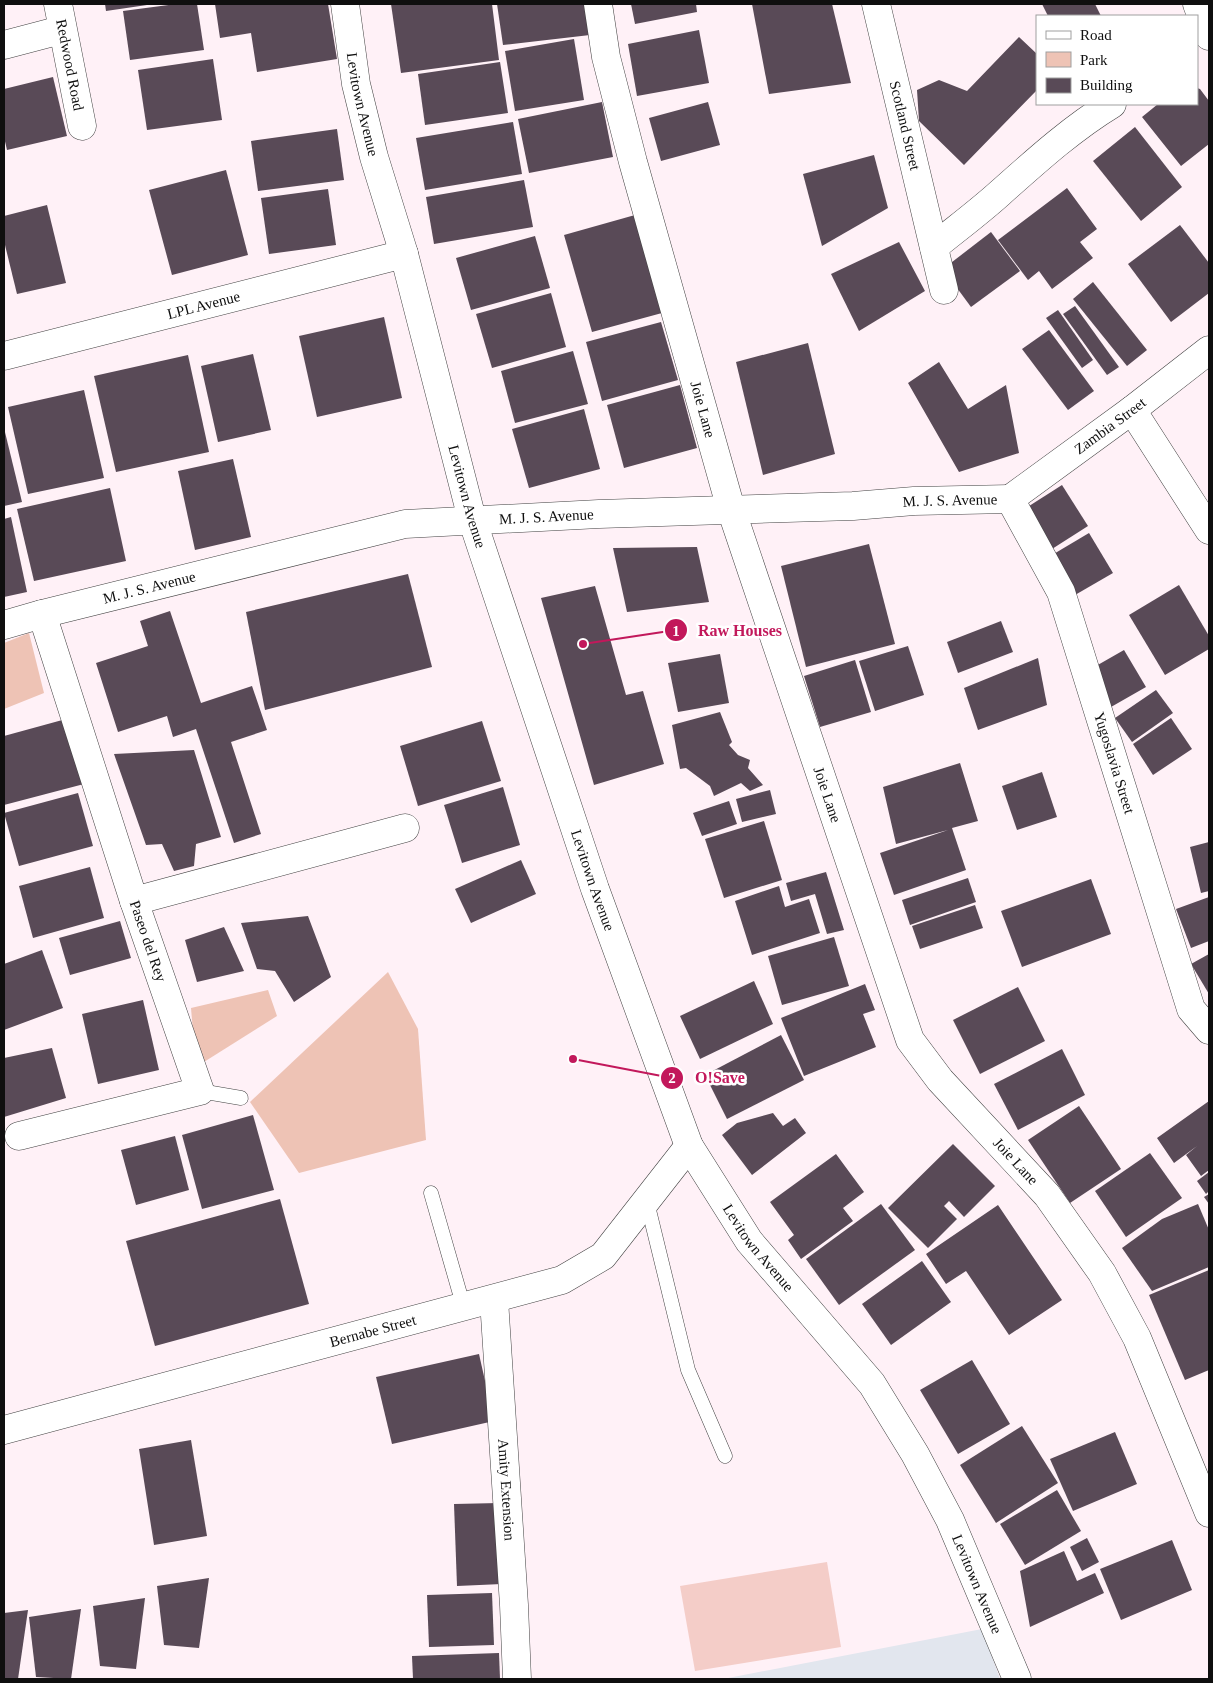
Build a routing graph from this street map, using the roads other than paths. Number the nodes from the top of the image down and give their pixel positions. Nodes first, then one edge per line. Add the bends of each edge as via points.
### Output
1 (345, 4) edge
2 (598, 4) edge
3 (876, 4) edge
4 (1197, 4) edge
5 (60, 17) edge
6 (1209, 38) edge
7 (4, 45) edge
8 (1198, 50) edge
9 (1110, 105) edge
10 (82, 126) dead end
11 (934, 246) junction
12 (404, 254) junction
13 (944, 290) dead end
14 (1209, 350) edge
15 (4, 356) edge
16 (1132, 410) junction
17 (1010, 499) junction
18 (731, 508) junction
19 (472, 519) junction
20 (1209, 530) edge
21 (42, 614) junction
22 (4, 625) edge
23 (405, 828) dead end
24 (134, 901) junction
25 (1209, 1030) edge
26 (200, 1091) junction
27 (241, 1098) dead end
28 (19, 1136) dead end
29 (689, 1146) junction
30 (431, 1193) dead end
31 (647, 1202) junction
32 (494, 1300) junction
33 (464, 1308) junction
34 (4, 1430) edge
35 (725, 1456) dead end
36 (1209, 1513) edge
37 (517, 1679) edge
38 (1017, 1679) edge

1 - 12 street, Levitown Avenue via 356,84 374,157
2 - 18 street, Joie Lane via 606,57 633,162
3 - 11 street, Scotland Street
4 - 6 street
5 - 7 street
5 - 10 street, Redwood Road
6 - 8 street
9 - 11 street via 1039,158
11 - 13 street, Scotland Street
12 - 15 street, LPL Avenue
12 - 19 street, Levitown Avenue
14 - 16 street, Zambia Street
16 - 17 street, Zambia Street
16 - 20 street
17 - 18 street, M. J. S. Avenue
17 - 25 street, Yugoslavia Street via 1061,592 1191,1009
18 - 19 street, M. J. S. Avenue
18 - 36 street, Joie Lane via 910,1040 940,1080 1047,1195 1102,1274 1137,1338
19 - 21 street, M. J. S. Avenue via 406,524
19 - 29 street, Levitown Avenue via 595,889
21 - 22 street, M. J. S. Avenue
21 - 24 street, Paseo del Rey
23 - 24 street
24 - 26 street, Paseo del Rey
26 - 27 lane
26 - 28 street
29 - 31 street, Bernabe Street
29 - 38 street, Levitown Avenue via 749,1241 872,1384 950,1520
30 - 33 lane
31 - 32 street, Bernabe Street via 603,1256 562,1280
31 - 35 lane via 688,1370
32 - 33 street, Bernabe Street
32 - 37 street, Amity Extension
33 - 34 street, Bernabe Street

